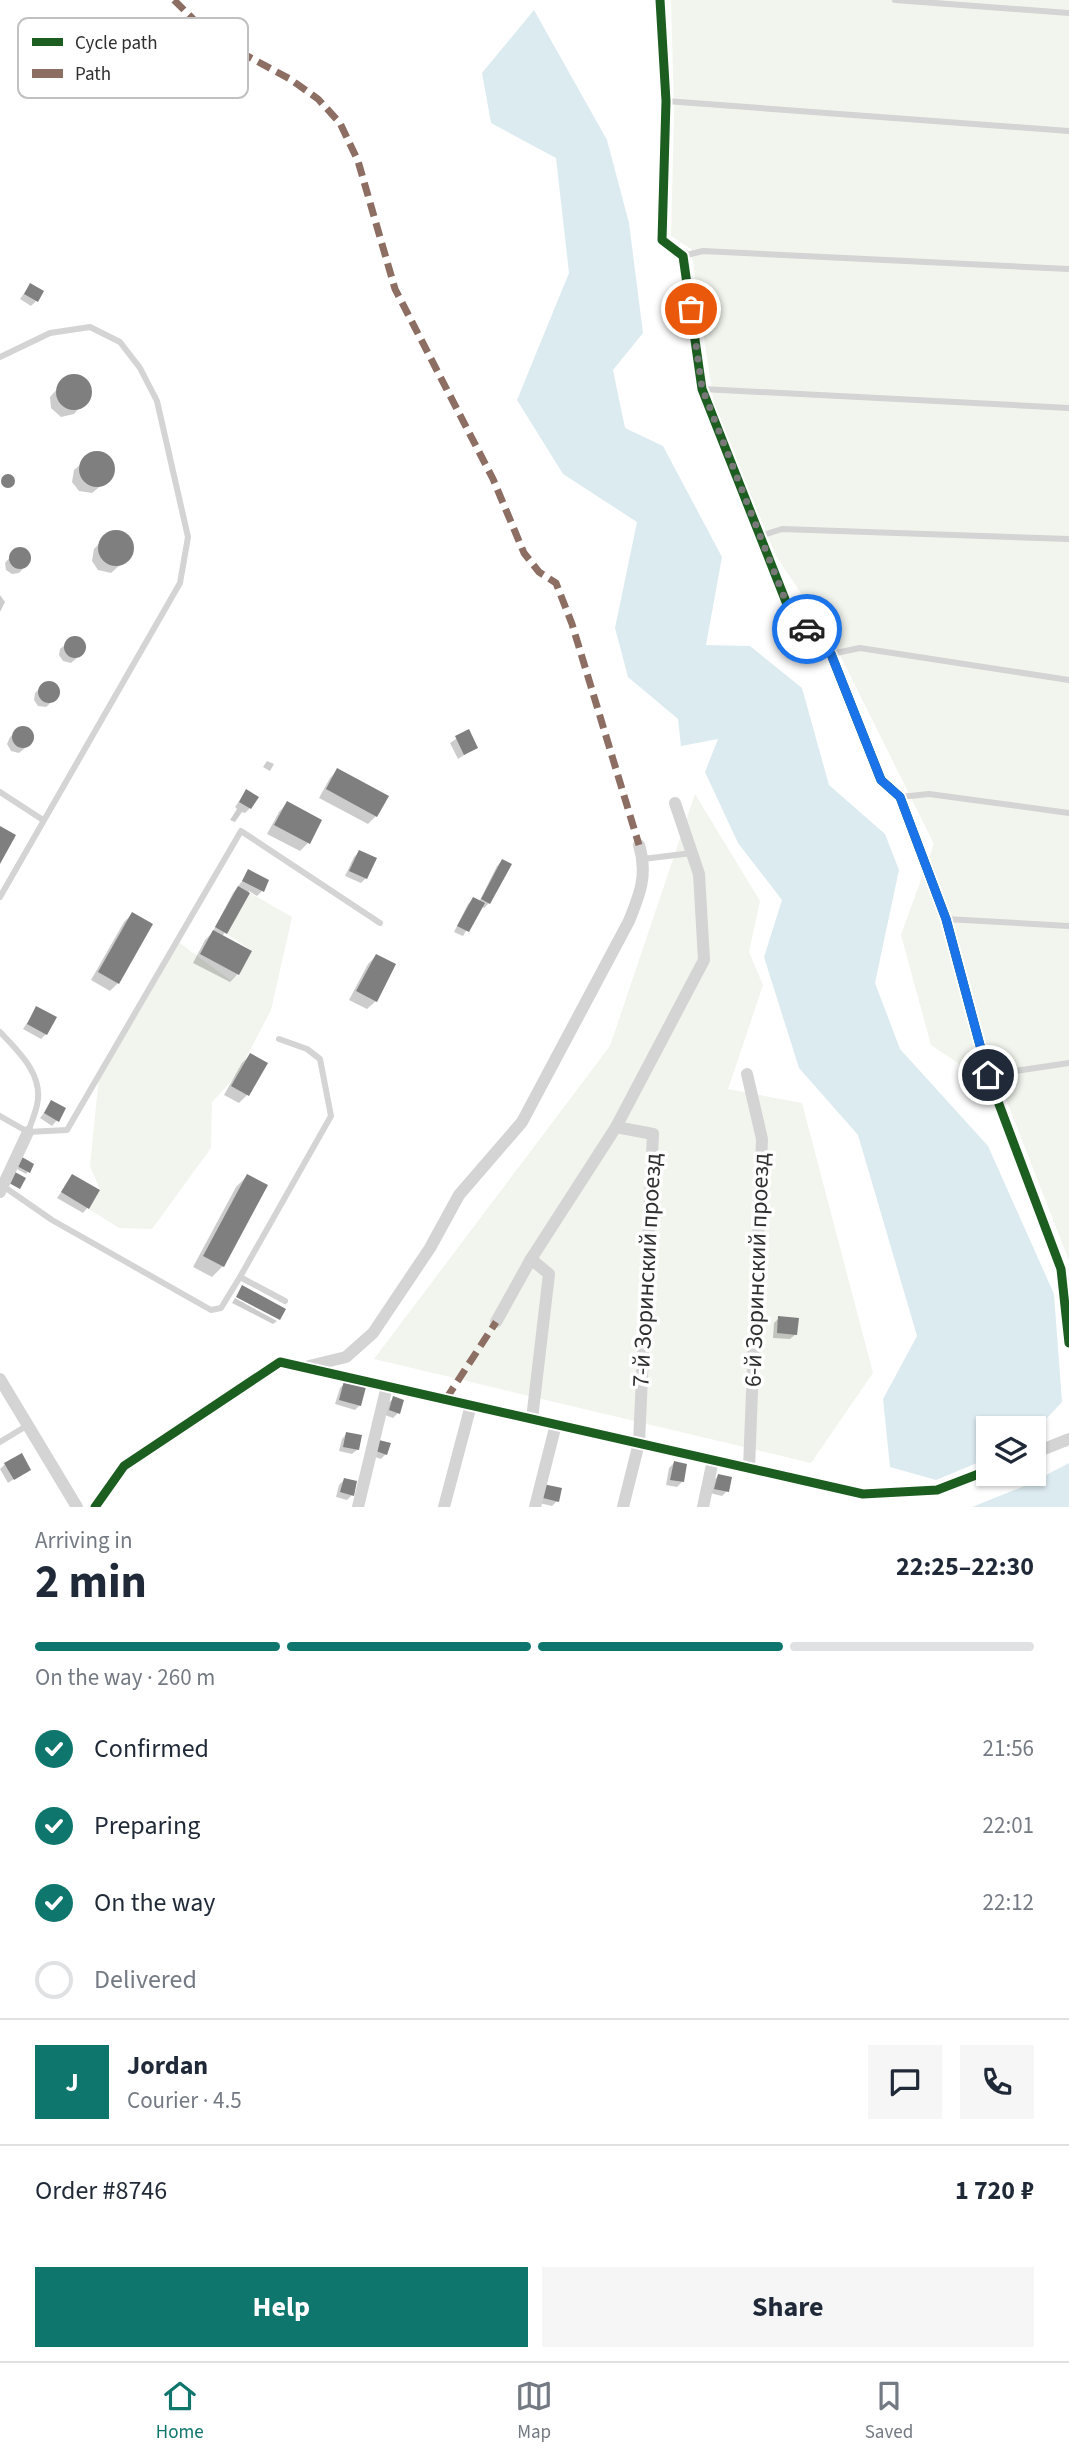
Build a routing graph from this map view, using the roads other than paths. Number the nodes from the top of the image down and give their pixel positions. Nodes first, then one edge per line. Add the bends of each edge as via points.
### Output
1 (660, 0) edge
2 (895, 0) edge
3 (1069, 13) edge
4 (666, 101) junction
5 (1069, 131) edge
6 (683, 256) junction
7 (1069, 268) edge
8 (0, 357) edge
9 (702, 388) junction
10 (1069, 408) edge
11 (760, 536) junction
12 (1069, 539) edge
13 (831, 654) junction
14 (1069, 680) edge
15 (0, 792) edge
16 (900, 797) junction
17 (675, 803) dead end
18 (1069, 813) edge
19 (43, 820) junction
20 (639, 845) dead end
21 (692, 853) junction
22 (643, 859) junction
23 (0, 897) edge
24 (946, 919) junction
25 (380, 923) dead end
26 (1069, 926) edge
27 (0, 1032) edge
28 (279, 1039) dead end
29 (1069, 1063) edge
30 (747, 1074) dead end
31 (988, 1075) junction
32 (0, 1116) edge
33 (616, 1127) junction
34 (28, 1132) junction
35 (1, 1189) edge
36 (531, 1259) junction
37 (240, 1277) junction
38 (285, 1301) dead end
39 (496, 1322) dead end
40 (1069, 1343) edge
41 (304, 1367) junction
42 (0, 1379) edge
43 (387, 1386) junction
44 (471, 1405) junction
45 (532, 1419) junction
46 (556, 1424) junction
47 (28, 1425) junction
48 (1069, 1439) edge
49 (0, 1442) edge
50 (639, 1443) junction
51 (1046, 1448) edge
52 (713, 1460) junction
53 (749, 1468) junction
54 (976, 1475) edge
55 (77, 1507) edge
56 (95, 1507) edge
57 (358, 1507) edge
58 (444, 1507) edge
59 (535, 1507) edge
60 (622, 1507) edge
61 (703, 1507) edge

1 - 4 street
2 - 3 lane
4 - 5 lane
4 - 6 street via 662,240
6 - 7 lane via 703,251
6 - 9 street
8 - 19 lane via 50,333 90,327 120,342 157,401 188,537 180,583
9 - 10 lane
9 - 11 street
11 - 12 lane via 782,529
11 - 13 street via 790,612
13 - 14 lane via 860,648
13 - 16 street via 881,780
15 - 19 lane
16 - 18 lane via 929,794
16 - 24 street
17 - 21 street
19 - 23 lane
20 - 22 street
21 - 22 lane
21 - 33 street via 699,874 704,960
22 - 41 street via 642,889 629,921 522,1122 459,1195 373,1333 346,1357
24 - 26 lane
24 - 31 street
25 - 34 lane via 241,831 67,1130
27 - 34 lane via 23,1056 37,1081 38,1104
28 - 37 lane via 320,1059 331,1116
29 - 31 lane
30 - 53 street, 6-й Зоринский проезд via 762,1139
31 - 40 street via 1061,1269
32 - 34 lane
33 - 36 street
33 - 50 street, 7-й Зоринский проезд via 653,1134
34 - 35 street
35 - 37 lane via 211,1310 221,1308
36 - 39 street
36 - 45 street via 550,1274
37 - 38 lane
41 - 43 street
41 - 56 street via 280,1362 124,1466
42 - 47 street
43 - 44 street
43 - 57 street
44 - 45 street
44 - 58 street
45 - 46 street
46 - 50 street
46 - 59 street
47 - 49 lane
47 - 55 street
48 - 51 street
50 - 52 street
50 - 60 street
52 - 53 street
52 - 61 street
53 - 54 street via 863,1494 937,1490

